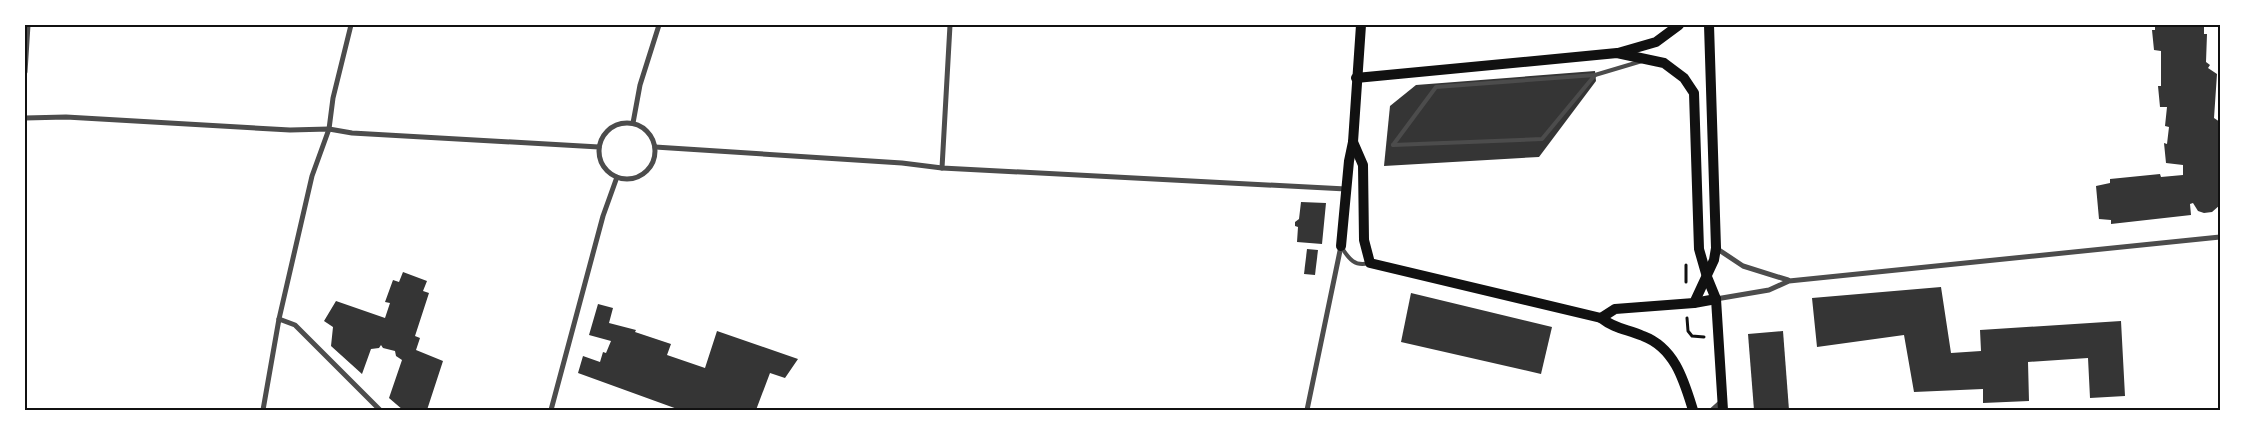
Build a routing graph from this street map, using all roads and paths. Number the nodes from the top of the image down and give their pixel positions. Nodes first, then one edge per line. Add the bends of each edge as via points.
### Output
1 (28, 25) edge
2 (351, 25) edge
3 (659, 25) edge
4 (950, 25) edge
5 (1360, 25) edge
6 (1680, 25) edge
7 (1709, 25) edge
8 (1618, 54) junction
9 (1647, 59) junction
10 (25, 72) edge
11 (1595, 74) junction
12 (1356, 78) junction
13 (25, 118) edge
14 (633, 123) junction
15 (329, 129) junction
16 (1353, 142) junction
17 (600, 147) junction
18 (655, 147) junction
19 (942, 168) junction
20 (617, 177) junction
21 (1346, 189) junction
22 (2220, 237) edge
23 (1340, 246) junction
24 (1716, 248) junction
25 (1370, 263) junction
26 (1707, 277) junction
27 (1789, 281) junction
28 (1716, 299) junction
29 (1694, 303) junction
30 (1601, 318) junction
31 (279, 319) junction
32 (1687, 325) dead end
33 (1705, 337) dead end
34 (1723, 405) edge
35 (263, 410) edge
36 (380, 410) edge
37 (551, 410) edge
38 (1307, 410) edge
39 (1693, 410) edge
40 (1712, 410) edge

1 - 10 street
2 - 15 street via 333,98
3 - 14 street via 640,86
4 - 19 street
5 - 12 main road
6 - 8 main road via 1656,42
7 - 24 main road
8 - 9 main road
8 - 12 main road
9 - 11 lane
9 - 26 main road via 1664,63 1677,71 1694,93 1699,249
11 - 11 lane via 1436,87 1393,145 1542,139
12 - 16 main road
13 - 15 street
14 - 17 street via 623,123 607,131
14 - 18 street via 650,134
15 - 17 street
15 - 31 street via 312,176
16 - 21 main road
16 - 25 main road via 1362,165 1364,240
17 - 20 street via 601,162
18 - 19 street
18 - 20 street via 653,162 644,173 631,178
19 - 21 street
20 - 37 street via 603,216
21 - 23 main road
22 - 27 street
23 - 25 lane via 1354,263
23 - 38 street
24 - 26 main road
24 - 27 street via 1743,266
25 - 30 main road
26 - 28 main road
26 - 29 main road
27 - 28 street via 1769,290
28 - 29 main road
28 - 34 main road
29 - 30 main road via 1615,310
30 - 39 main road via 1613,326 1650,339 1669,356 1683,378
31 - 35 street
31 - 36 street via 295,326
32 - 33 path via 1692,336
34 - 40 street

